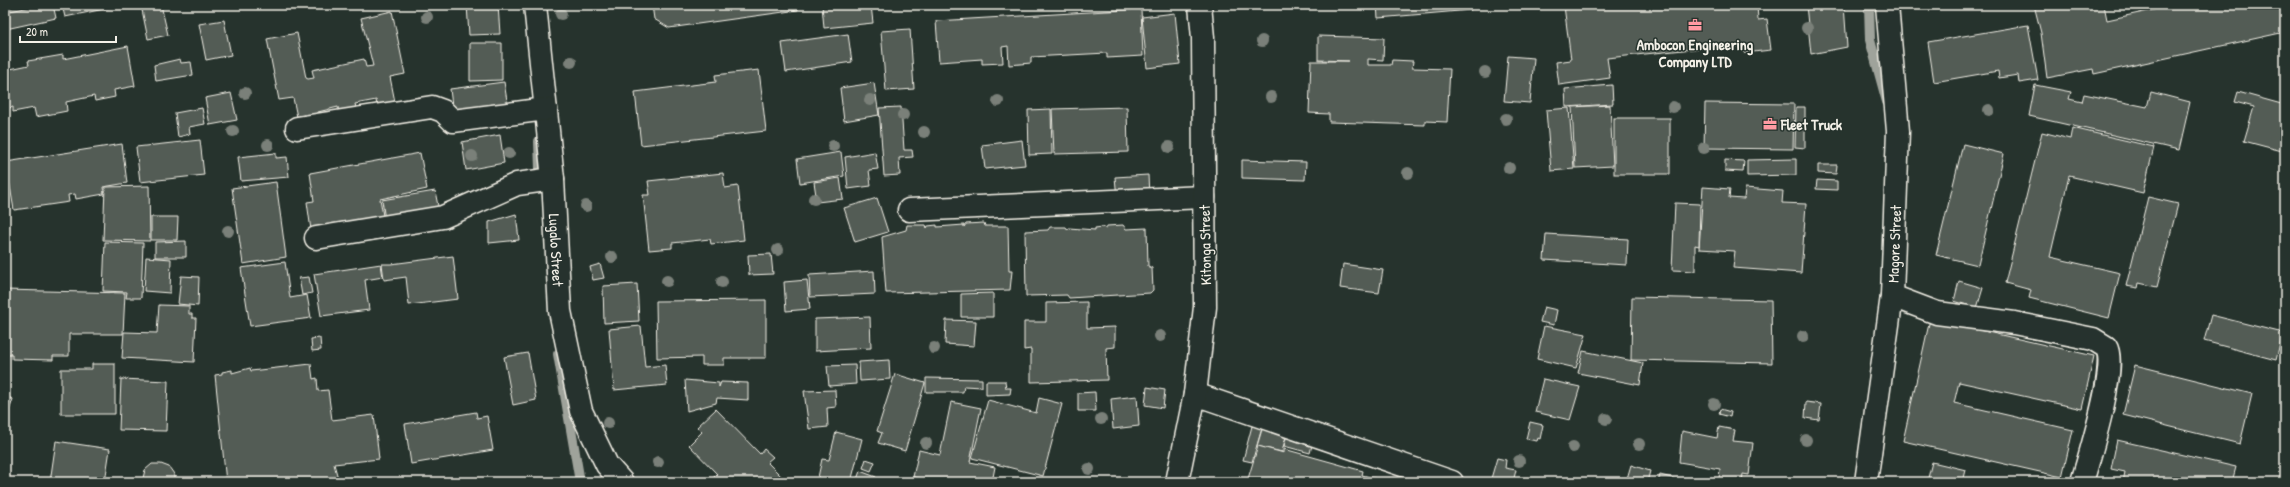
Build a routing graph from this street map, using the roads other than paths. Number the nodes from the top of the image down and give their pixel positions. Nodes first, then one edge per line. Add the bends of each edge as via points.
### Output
1 (535, 5) edge
2 (1200, 5) edge
3 (1887, 5) edge
4 (546, 109) junction
5 (297, 128) dead end
6 (553, 179) junction
7 (1204, 197) junction
8 (909, 210) dead end
9 (316, 238) dead end
10 (1892, 296) junction
11 (1195, 394) junction
12 (622, 482) edge
13 (1177, 482) edge
14 (1452, 482) edge
15 (1866, 482) edge
16 (2082, 482) edge

1 - 4 street, Lugalo Street
2 - 7 street, Kitonga Street via 1203,38
3 - 10 street, Magore Street via 1898,131
4 - 5 street via 453,121 443,111 432,107
4 - 6 street, Lugalo Street
6 - 9 street via 517,184 443,216
6 - 12 street, Lugalo Street via 560,311 581,411 607,465
7 - 8 street
7 - 11 street, Kitonga Street via 1205,307
10 - 15 street, Magore Street
10 - 16 street via 1937,313 2014,323 2093,339 2106,347 2110,359 2107,376 2098,424
11 - 13 street, Kitonga Street
11 - 14 street

